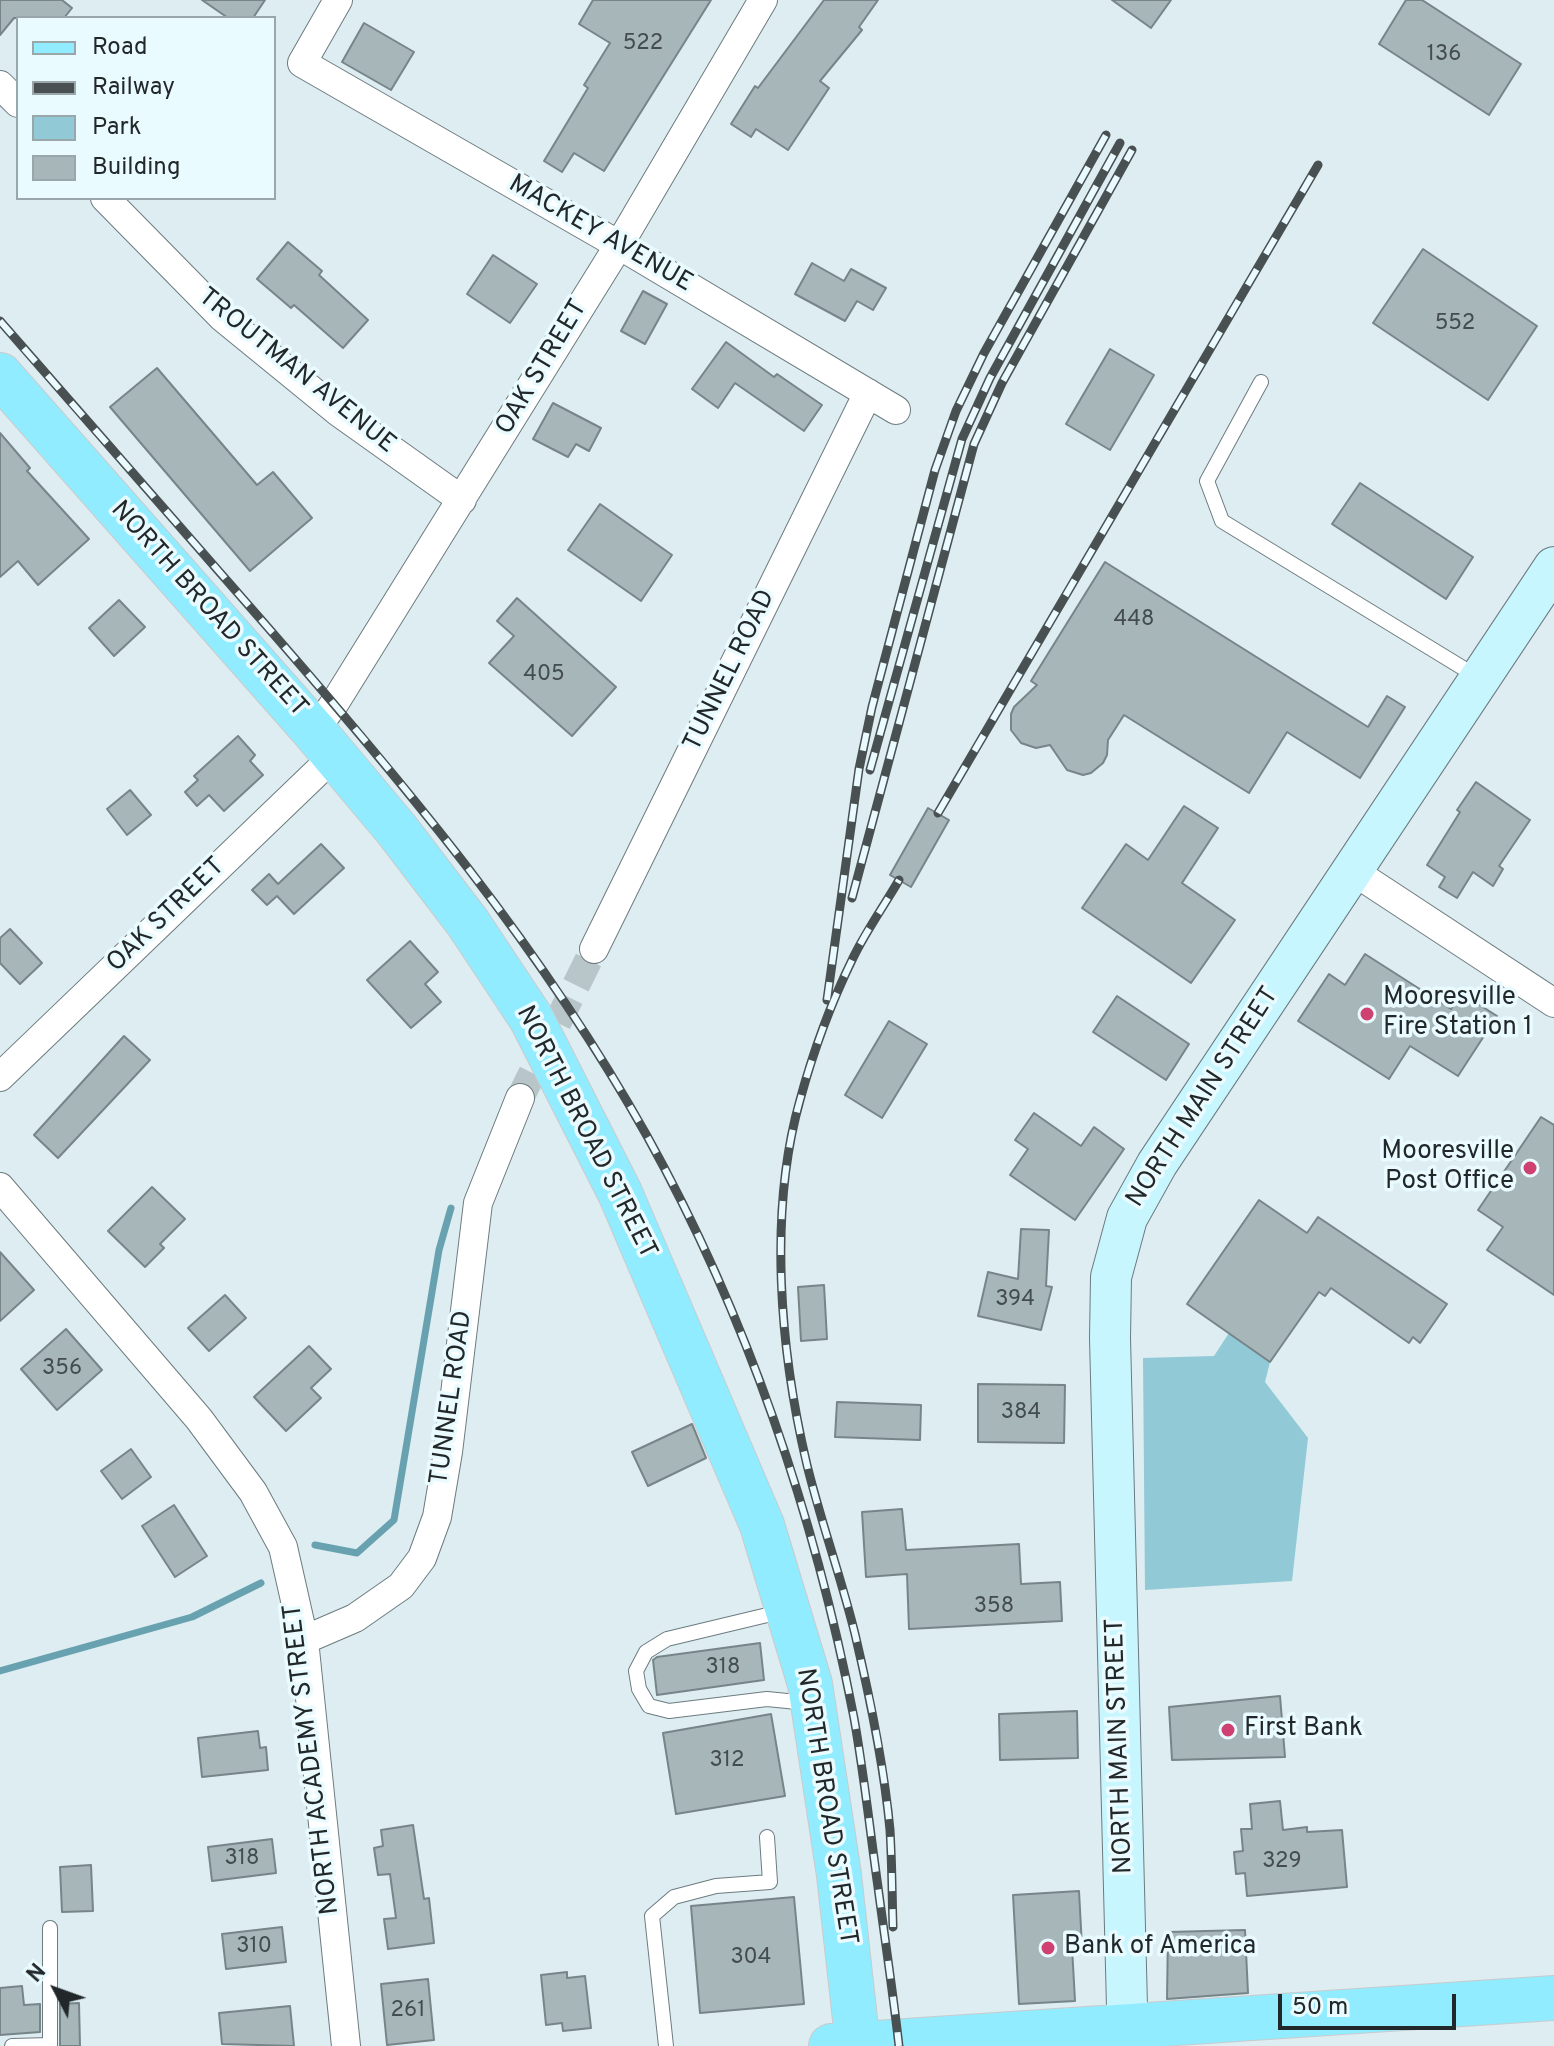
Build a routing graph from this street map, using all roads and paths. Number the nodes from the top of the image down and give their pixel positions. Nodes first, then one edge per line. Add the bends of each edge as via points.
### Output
1 (338, 0) edge
2 (763, 0) edge
3 (0, 85) edge
4 (16, 101) edge
5 (107, 200) edge
6 (619, 245) junction
7 (0, 375) edge
8 (1261, 382) dead end
9 (868, 393) junction
10 (896, 410) dead end
11 (462, 500) junction
12 (1554, 567) edge
13 (1480, 678) junction
14 (325, 743) junction
15 (1353, 871) junction
16 (594, 949) tunnel mouth
17 (1554, 1003) edge
18 (0, 1077) edge
19 (520, 1098) tunnel mouth
20 (0, 1187) edge
21 (788, 1610) junction
22 (304, 1640) junction
23 (813, 1703) junction
24 (767, 1837) dead end
25 (50, 1928) dead end
26 (1554, 1998) edge
27 (1128, 2035) edge
28 (50, 2045) edge
29 (849, 2045) edge
30 (12, 2046) edge
31 (346, 2046) edge
32 (666, 2046) edge

1 - 6 street, MACKEY AVENUE via 302,63
2 - 6 street, OAK STREET
3 - 4 street
5 - 11 street, TROUTMAN AVENUE via 223,318 337,411
6 - 9 street, MACKEY AVENUE
6 - 11 street, OAK STREET
7 - 14 main road, NORTH BROAD STREET
8 - 13 lane via 1207,481 1222,521
9 - 10 street, MACKEY AVENUE
9 - 16 street, TUNNEL ROAD
11 - 14 street, OAK STREET via 334,704
12 - 13 main road, NORTH MAIN STREET
13 - 15 main road, NORTH MAIN STREET
14 - 18 street, OAK STREET
14 - 21 main road, NORTH BROAD STREET via 468,923 531,1018 626,1208 762,1525
15 - 17 street
15 - 27 main road, NORTH MAIN STREET via 1157,1164 1127,1218 1111,1277
19 - 22 street, TUNNEL ROAD via 478,1203 446,1465 437,1517 422,1558 401,1586 355,1618
20 - 22 street, NORTH ACADEMY STREET via 199,1419 253,1492 283,1547
21 - 23 main road, NORTH BROAD STREET
21 - 23 lane via 667,1639 646,1652 636,1671 639,1689 649,1706 669,1711 767,1699
22 - 31 street, NORTH ACADEMY STREET
23 - 29 main road, NORTH BROAD STREET via 839,1875
24 - 32 lane via 770,1882 716,1886 674,1897 652,1916
25 - 28 lane
26 - 27 main road
27 - 29 main road
28 - 30 lane

